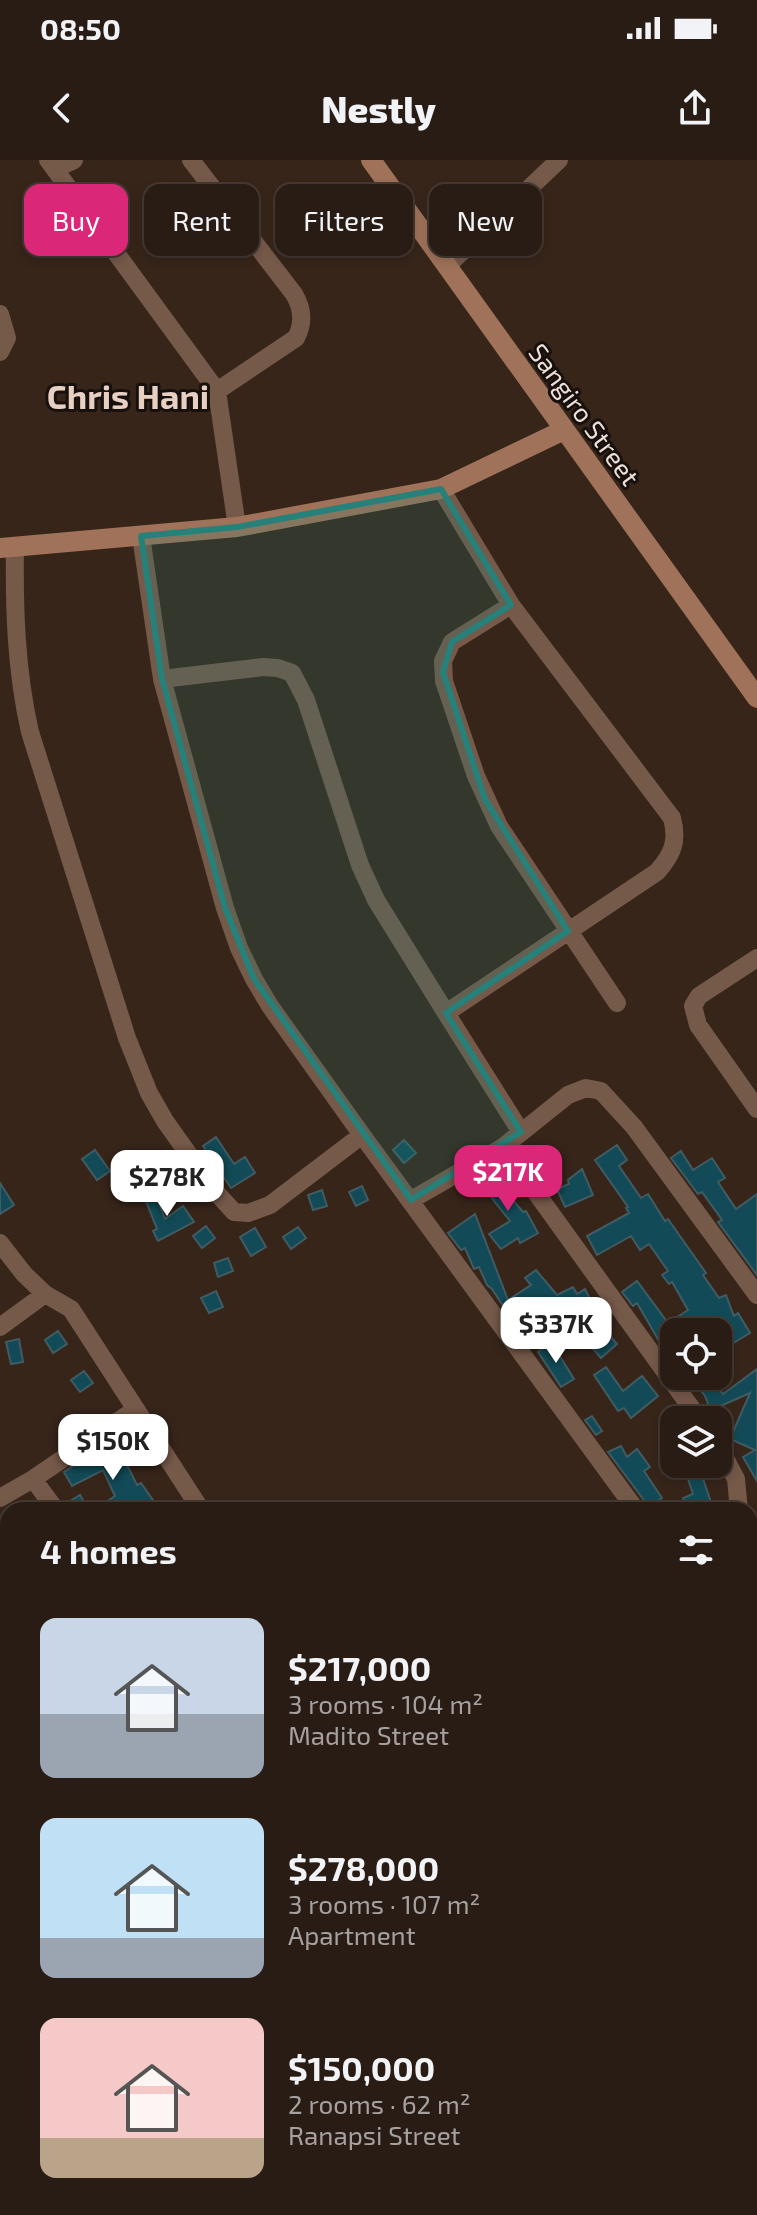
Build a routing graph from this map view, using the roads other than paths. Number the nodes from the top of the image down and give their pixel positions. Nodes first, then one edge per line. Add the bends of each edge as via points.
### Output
1 (74, 160) edge
2 (191, 160) edge
3 (371, 160) edge
4 (557, 161) edge
5 (52, 164) edge
6 (447, 266) junction
7 (0, 314) edge
8 (0, 352) edge
9 (217, 391) junction
10 (564, 430) junction
11 (441, 489) junction
12 (237, 527) junction
13 (141, 536) junction
14 (7, 547) edge
15 (511, 605) junction
16 (7, 608) edge
17 (162, 679) junction
18 (757, 698) edge
19 (568, 931) junction
20 (757, 958) edge
21 (617, 1003) dead end
22 (446, 1013) junction
23 (757, 1109) edge
24 (521, 1132) junction
25 (362, 1135) junction
26 (503, 1147) junction
27 (411, 1200) junction
28 (0, 1243) edge
29 (45, 1294) junction
30 (757, 1295) edge
31 (0, 1327) edge
32 (690, 1406) edge
33 (136, 1409) junction
34 (732, 1471) edge
35 (33, 1479) junction
36 (0, 1498) edge
37 (50, 1502) edge
38 (196, 1502) edge
39 (630, 1502) edge
40 (738, 1502) edge

1 - 5 street
2 - 9 street via 294,294 302,314 302,327 289,345
3 - 6 street, Sangiro Street
4 - 6 street
5 - 9 street
6 - 10 street, Sangiro Street
7 - 8 street via 7,338
9 - 12 street
10 - 11 street
10 - 18 street, Sangiro Street
11 - 12 street
11 - 15 street
12 - 13 street
13 - 14 street
13 - 17 street
14 - 16 street
15 - 19 street via 452,642 443,661 444,681 485,799
15 - 19 street via 660,801 676,834 674,847 657,872
16 - 25 street via 30,732 127,1038 165,1121 214,1190 240,1214 270,1205
17 - 22 street via 263,667 292,673 306,700 360,865
17 - 25 street via 239,948 270,1006
19 - 21 street
19 - 22 street
20 - 23 street via 699,996 693,1006 698,1025
22 - 24 street
24 - 26 street
24 - 30 street via 568,1095 586,1088 601,1091 634,1127
25 - 27 street
26 - 27 street
26 - 32 street
27 - 39 street
28 - 29 street
29 - 31 street
29 - 33 street via 71,1309
33 - 35 street
33 - 38 street
34 - 40 street
35 - 36 street
35 - 37 street

